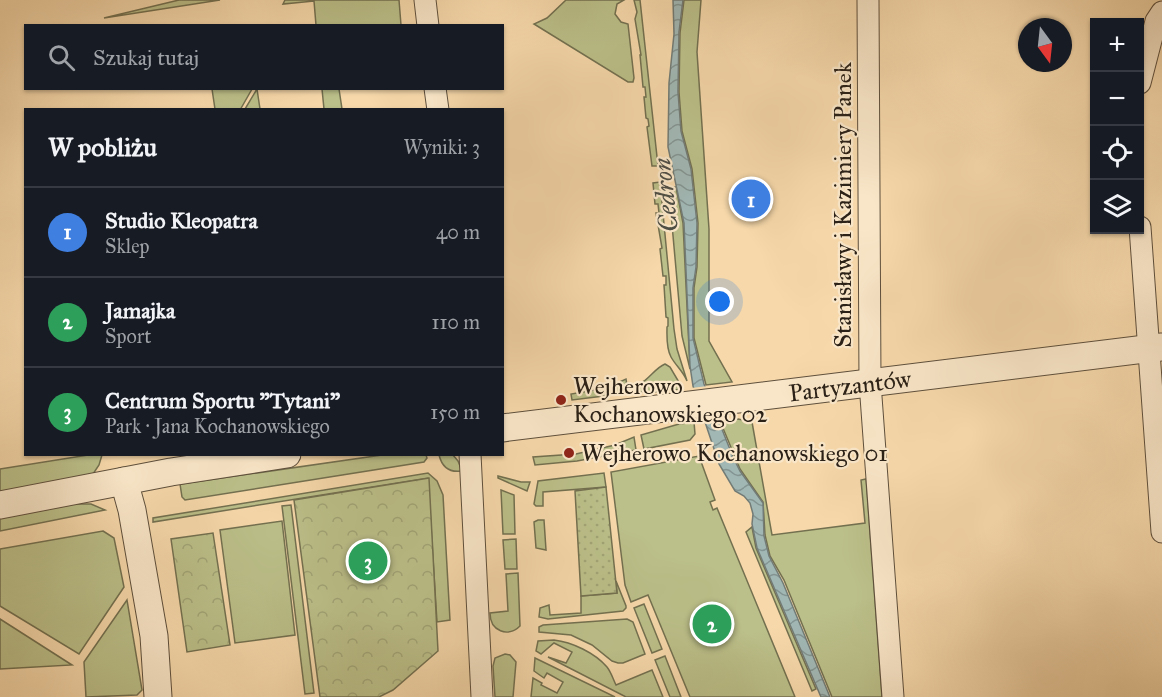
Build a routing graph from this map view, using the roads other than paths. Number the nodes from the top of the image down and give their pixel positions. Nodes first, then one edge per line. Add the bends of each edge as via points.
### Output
1 (425, 0) edge
2 (868, 0) edge
3 (1162, 12) edge
4 (428, 24) edge
5 (1143, 72) edge
6 (435, 90) edge
7 (438, 108) edge
8 (1141, 234) edge
9 (1155, 348) edge
10 (870, 383) junction
11 (504, 428) edge
12 (271, 456) edge
13 (470, 456) edge
14 (124, 481) junction
15 (0, 505) edge
16 (1162, 532) edge
17 (158, 697) edge
18 (482, 697) edge
19 (893, 697) edge

1 - 4 street
2 - 10 street, Stanisławy i Kazimiery Panek
3 - 5 street
6 - 7 street
8 - 9 street
9 - 10 street, Partyzantów
9 - 16 street
10 - 11 street, Partyzantów
10 - 19 street, Stanisławy i Kazimiery Panek
12 - 14 street
13 - 18 street
14 - 15 street
14 - 17 street via 154,636

